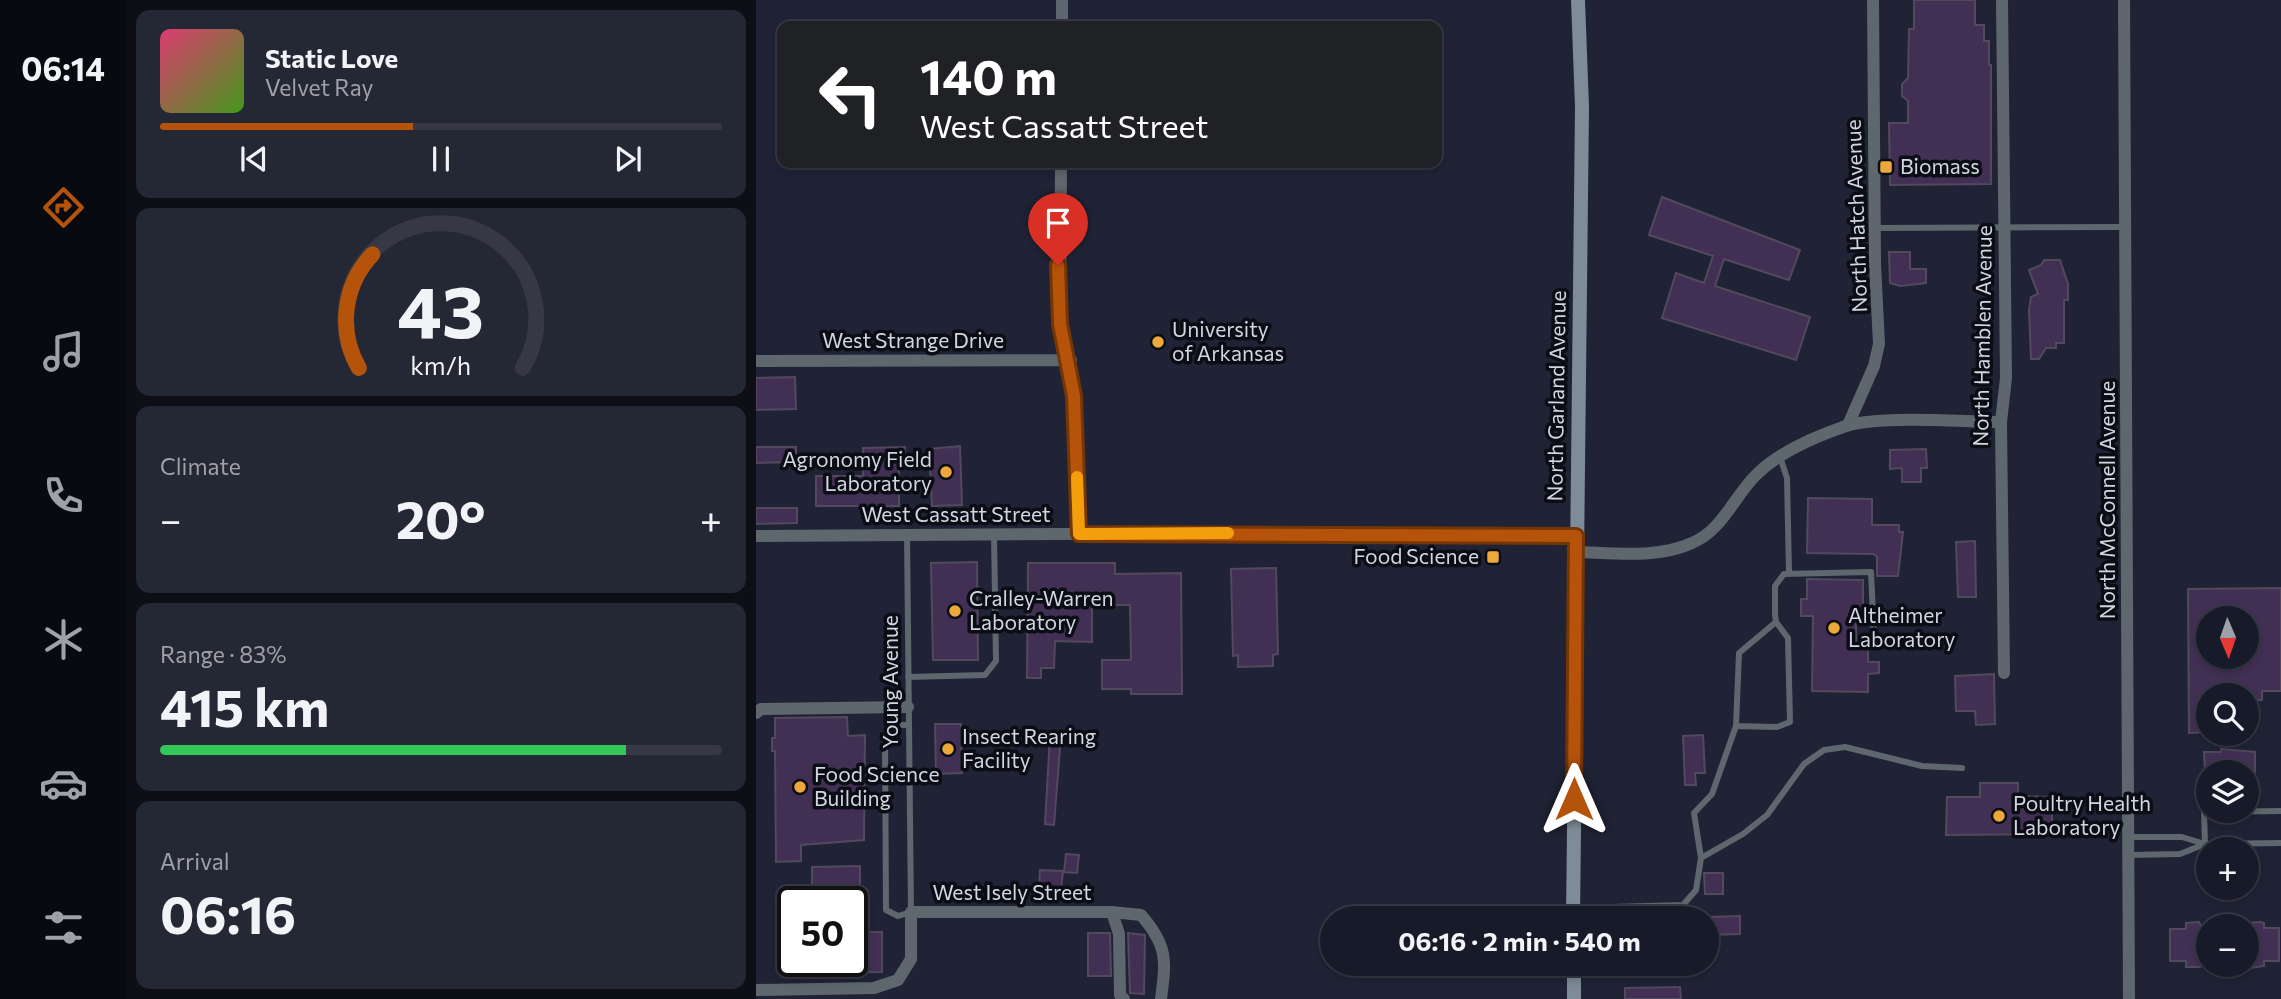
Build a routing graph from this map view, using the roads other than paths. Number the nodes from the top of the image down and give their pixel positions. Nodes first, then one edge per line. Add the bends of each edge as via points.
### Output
1 (1062, 0) edge
2 (1578, 0) edge
3 (1873, 0) edge
4 (2002, 0) edge
5 (2124, 0) edge
6 (1062, 21) edge
7 (1061, 168) edge
8 (2125, 227) junction
9 (1874, 228) junction
10 (2004, 228) junction
11 (1069, 360) junction
12 (756, 361) edge
13 (2001, 422) junction
14 (1848, 425) junction
15 (1780, 457) junction
16 (995, 534) junction
17 (1079, 534) junction
18 (907, 535) junction
19 (756, 536) edge
20 (1576, 536) junction
21 (1576, 552) junction
22 (1789, 572) junction
23 (1776, 622) junction
24 (1874, 637) dead end
25 (2004, 673) dead end
26 (908, 677) junction
27 (908, 707) junction
28 (756, 713) edge
29 (908, 725) junction
30 (1736, 726) junction
31 (1962, 768) dead end
32 (2281, 811) edge
33 (2130, 837) junction
34 (2205, 837) edge
35 (2196, 841) edge
36 (2259, 843) edge
37 (2281, 843) edge
38 (2196, 848) edge
39 (2130, 855) junction
40 (1701, 858) junction
41 (1573, 906) edge
42 (1671, 906) edge
43 (911, 912) junction
44 (1112, 912) junction
45 (1574, 976) edge
46 (756, 989) edge
47 (1124, 999) edge
48 (1161, 999) edge
49 (1574, 999) edge
50 (2129, 999) edge

1 - 6 street
2 - 20 main road, North Garland Avenue via 1582,107
3 - 9 street, North Hatch Avenue
4 - 10 street, North Hamblen Avenue
5 - 8 street, North McConnell Avenue
7 - 11 street via 1058,277 1060,324
8 - 10 lane
8 - 33 street, North McConnell Avenue
9 - 10 lane
9 - 14 street, North Hatch Avenue via 1879,344
10 - 13 street, North Hamblen Avenue via 2006,378
11 - 12 street, West Strange Drive
11 - 17 street
13 - 14 street
13 - 25 street, North Hamblen Avenue
14 - 15 street
15 - 21 street via 1758,473 1710,534 1691,544 1640,553
15 - 22 lane via 1787,478
16 - 17 street, West Cassatt Street
16 - 18 street, West Cassatt Street
16 - 26 lane via 996,661 985,675
17 - 20 street, West Cassatt Street
18 - 19 street, West Cassatt Street
18 - 26 lane, Young Avenue
20 - 21 main road, North Garland Avenue
21 - 41 main road, North Garland Avenue
22 - 23 lane via 1775,586
22 - 24 lane via 1871,572
23 - 30 lane via 1739,653
23 - 30 lane via 1788,638 1790,722 1777,727
26 - 27 lane, Young Avenue
27 - 28 street via 761,709
27 - 29 lane, Young Avenue
29 - 43 lane, Young Avenue
29 - 43 lane via 897,725 885,734 886,910 898,916
30 - 40 lane via 1712,794 1694,813
31 - 40 lane via 1922,766 1845,747 1824,750 1804,764 1767,814
32 - 34 lane via 2204,811
33 - 35 lane
33 - 39 street, North McConnell Avenue
36 - 37 lane
38 - 39 lane via 2180,854
39 - 50 street, North McConnell Avenue
40 - 42 lane via 1690,900
43 - 44 street, West Isely Street
43 - 46 street via 911,959 898,980 874,988
44 - 47 street, West Isely Street via 1119,934 1120,995
44 - 48 street, West Isely Street via 1141,915 1160,936
45 - 49 main road

